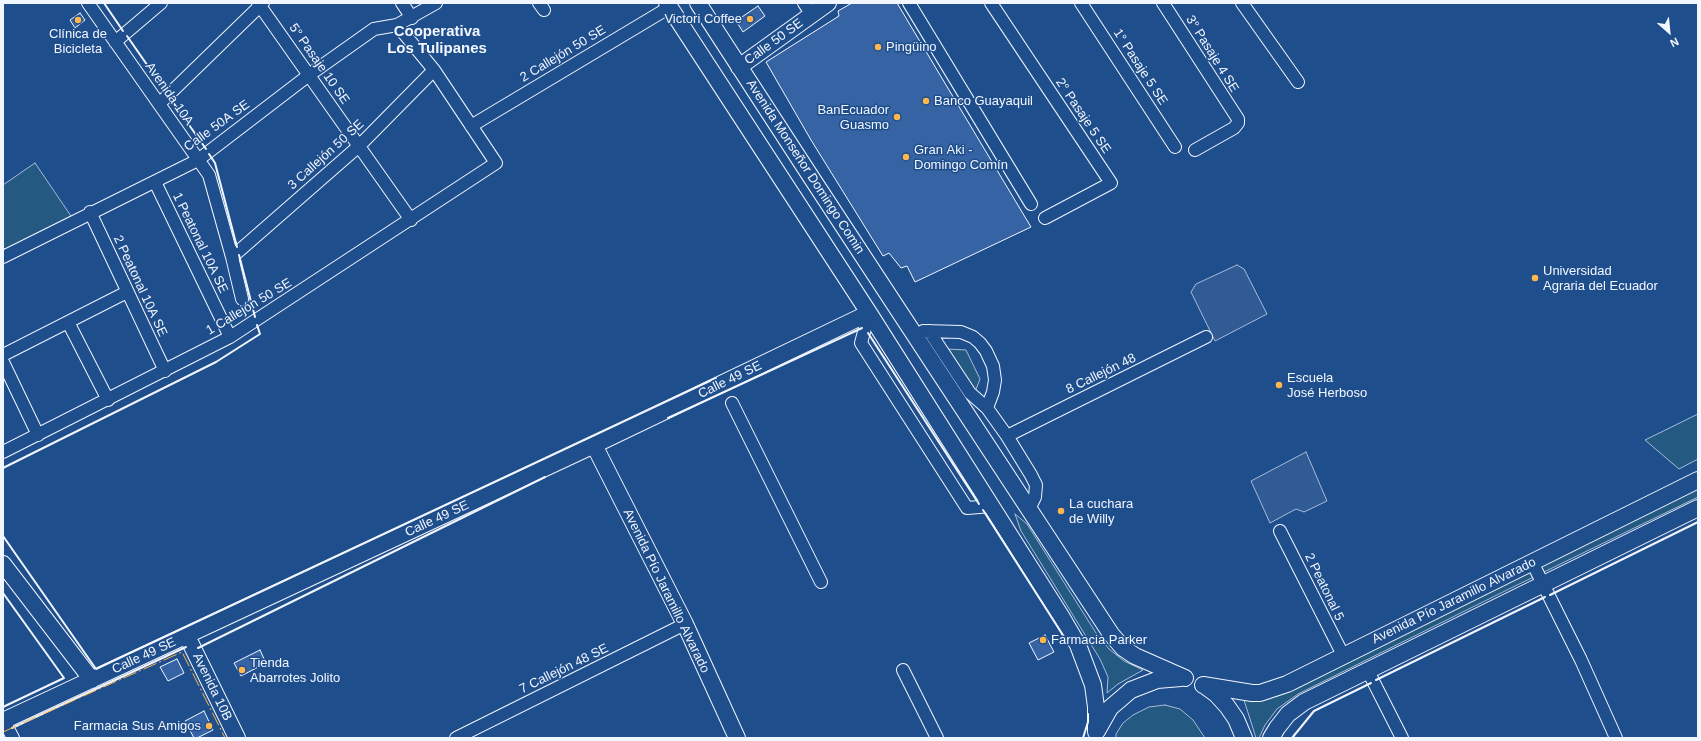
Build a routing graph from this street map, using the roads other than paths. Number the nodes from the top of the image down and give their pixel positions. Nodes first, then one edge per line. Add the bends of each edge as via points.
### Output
1 (88, 3) edge
2 (161, 3) edge
3 (402, 3) edge
4 (436, 3) edge
5 (698, 3) edge
6 (828, 3) edge
7 (909, 3) edge
8 (991, 3) edge
9 (1081, 3) edge
10 (1164, 3) edge
11 (1242, 3) edge
12 (261, 4) edge
13 (668, 5) edge
14 (808, 9) edge
15 (412, 18) junction
16 (397, 25) junction
17 (115, 42) junction
18 (740, 67) junction
19 (434, 70) junction
20 (309, 75) junction
21 (1298, 82) dead end
22 (159, 104) junction
23 (471, 126) junction
24 (359, 146) junction
25 (1175, 147) dead end
26 (1195, 150) dead end
27 (198, 160) junction
28 (156, 182) junction
29 (1031, 204) dead end
30 (90, 212) junction
31 (1045, 218) dead end
32 (411, 220) junction
33 (3, 257) edge
34 (232, 257) junction
35 (127, 292) junction
36 (242, 299) dead end
37 (869, 313) junction
38 (68, 322) junction
39 (912, 331) junction
40 (929, 331) junction
41 (230, 337) junction
42 (1206, 337) dead end
43 (3, 355) edge
44 (3, 362) edge
45 (165, 371) junction
46 (108, 400) junction
47 (732, 403) dead end
48 (987, 408) junction
49 (38, 435) junction
50 (1007, 436) junction
51 (594, 445) junction
52 (3, 452) edge
53 (1698, 480) edge
54 (992, 506) junction
55 (1029, 508) junction
56 (1698, 508) edge
57 (1280, 531) dead end
58 (1532, 562) junction
59 (3, 564) edge
60 (821, 582) dead end
61 (1543, 584) junction
62 (685, 624) junction
63 (187, 636) junction
64 (1343, 655) junction
65 (902, 670) dead end
66 (1368, 671) junction
67 (1185, 678) junction
68 (92, 680) junction
69 (1203, 685) junction
70 (4, 721) edge
71 (1096, 735) edge
72 (13, 738) edge
73 (237, 738) edge
74 (456, 738) edge
75 (737, 738) edge
76 (937, 738) edge
77 (1244, 738) edge
78 (1271, 738) edge
79 (1402, 738) edge
80 (1616, 738) edge

1 - 17 street, Avenida 10A
2 - 17 street
3 - 15 street
4 - 15 street, Calle 50A SE
5 - 18 main road, Avenida Monseñor Domingo Comin
6 - 14 main road, Calle 50 SE
7 - 29 street
8 - 31 street, 2° Pasaje 5 SE via 1111,183
9 - 25 street, 1° Pasaje 5 SE
10 - 26 street, 3° Pasaje 4 SE via 1238,119 1238,124 1234,128
11 - 21 street
12 - 20 street, 5° Pasaje 10 SE
12 - 22 street
13 - 23 street, 2 Callejón 50 SE
13 - 37 main road, Avenida Monseñor Domingo Comin
14 - 18 main road, Calle 50 SE
15 - 16 street, Calle 50A SE
16 - 19 street
16 - 20 street, Calle 50A SE via 374,29
17 - 22 street, Avenida 10A
18 - 39 main road, Avenida Monseñor Domingo Comin
19 - 23 street
19 - 24 street, 3 Callejón 50 SE
20 - 24 street, 5° Pasaje 10 SE
20 - 27 street, Calle 50A SE
22 - 27 street, Avenida 10A
23 - 32 street, 1 Callejón 50 SE via 496,164
24 - 32 street, 5° Pasaje 10 SE
24 - 34 street, 3 Callejón 50 SE
27 - 28 street, Calle 50A SE
27 - 34 street, Avenida 10A via 209,175
28 - 30 street, Calle 50A SE
28 - 41 street, 1 Peatonal 10A SE
30 - 33 street, Calle 50A SE
30 - 35 street, 2 Peatonal 10A SE
32 - 41 street, 1 Callejón 50 SE
34 - 36 street, Avenida 10A
35 - 38 street
35 - 45 street, 2 Peatonal 10A SE
37 - 51 main road, Calle 49 SE
37 - 54 main road, Avenida Monseñor Domingo Comin
37 - 54 street via 861,343 967,508
38 - 43 street
38 - 46 street
39 - 40 street
39 - 55 main road, Avenida Monseñor Domingo Comin
40 - 48 street via 970,393
40 - 48 street via 961,332 972,337 986,351 993,366 995,380
41 - 45 street, 1 Callejón 50 SE
42 - 50 street, 8 Callejón 48
44 - 49 street
45 - 46 street, 1 Callejón 50 SE
46 - 49 street, 1 Callejón 50 SE
47 - 60 street
48 - 50 street
49 - 52 street, 1 Callejón 50 SE
50 - 55 street via 1036,485
51 - 62 main road, Avenida Pío Jaramillo Alvarado
51 - 63 main road, Calle 49 SE
53 - 58 main road, Avenida Pío Jaramillo Alvarado
54 - 71 main road, Avenida Monseñor Domingo Comin via 1078,645 1095,693
55 - 67 main road, Avenida Monseñor Domingo Comin via 1110,634 1135,656
56 - 61 main road, Avenida Pío Jaramillo Alvarado
57 - 64 street, 2 Peatonal 5
58 - 61 street
58 - 64 main road, Avenida Pío Jaramillo Alvarado
59 - 68 main road
61 - 66 main road, Avenida Pío Jaramillo Alvarado
61 - 80 street
62 - 74 street, 7 Callejón 48 SE
62 - 75 main road, Avenida Pío Jaramillo Alvarado
63 - 68 main road, Calle 49 SE
63 - 73 main road, Avenida 10B
64 - 69 main road, Avenida Pío Jaramillo Alvarado via 1287,684 1260,693
65 - 76 street
66 - 78 main road, Avenida Pío Jaramillo Alvarado via 1304,702 1288,714
66 - 79 street
67 - 69 main road, Avenida Monseñor Domingo Comin
67 - 71 main road via 1157,680 1131,690 1110,708
68 - 70 main road, Calle 49 SE
69 - 77 main road via 1227,706
70 - 72 street

